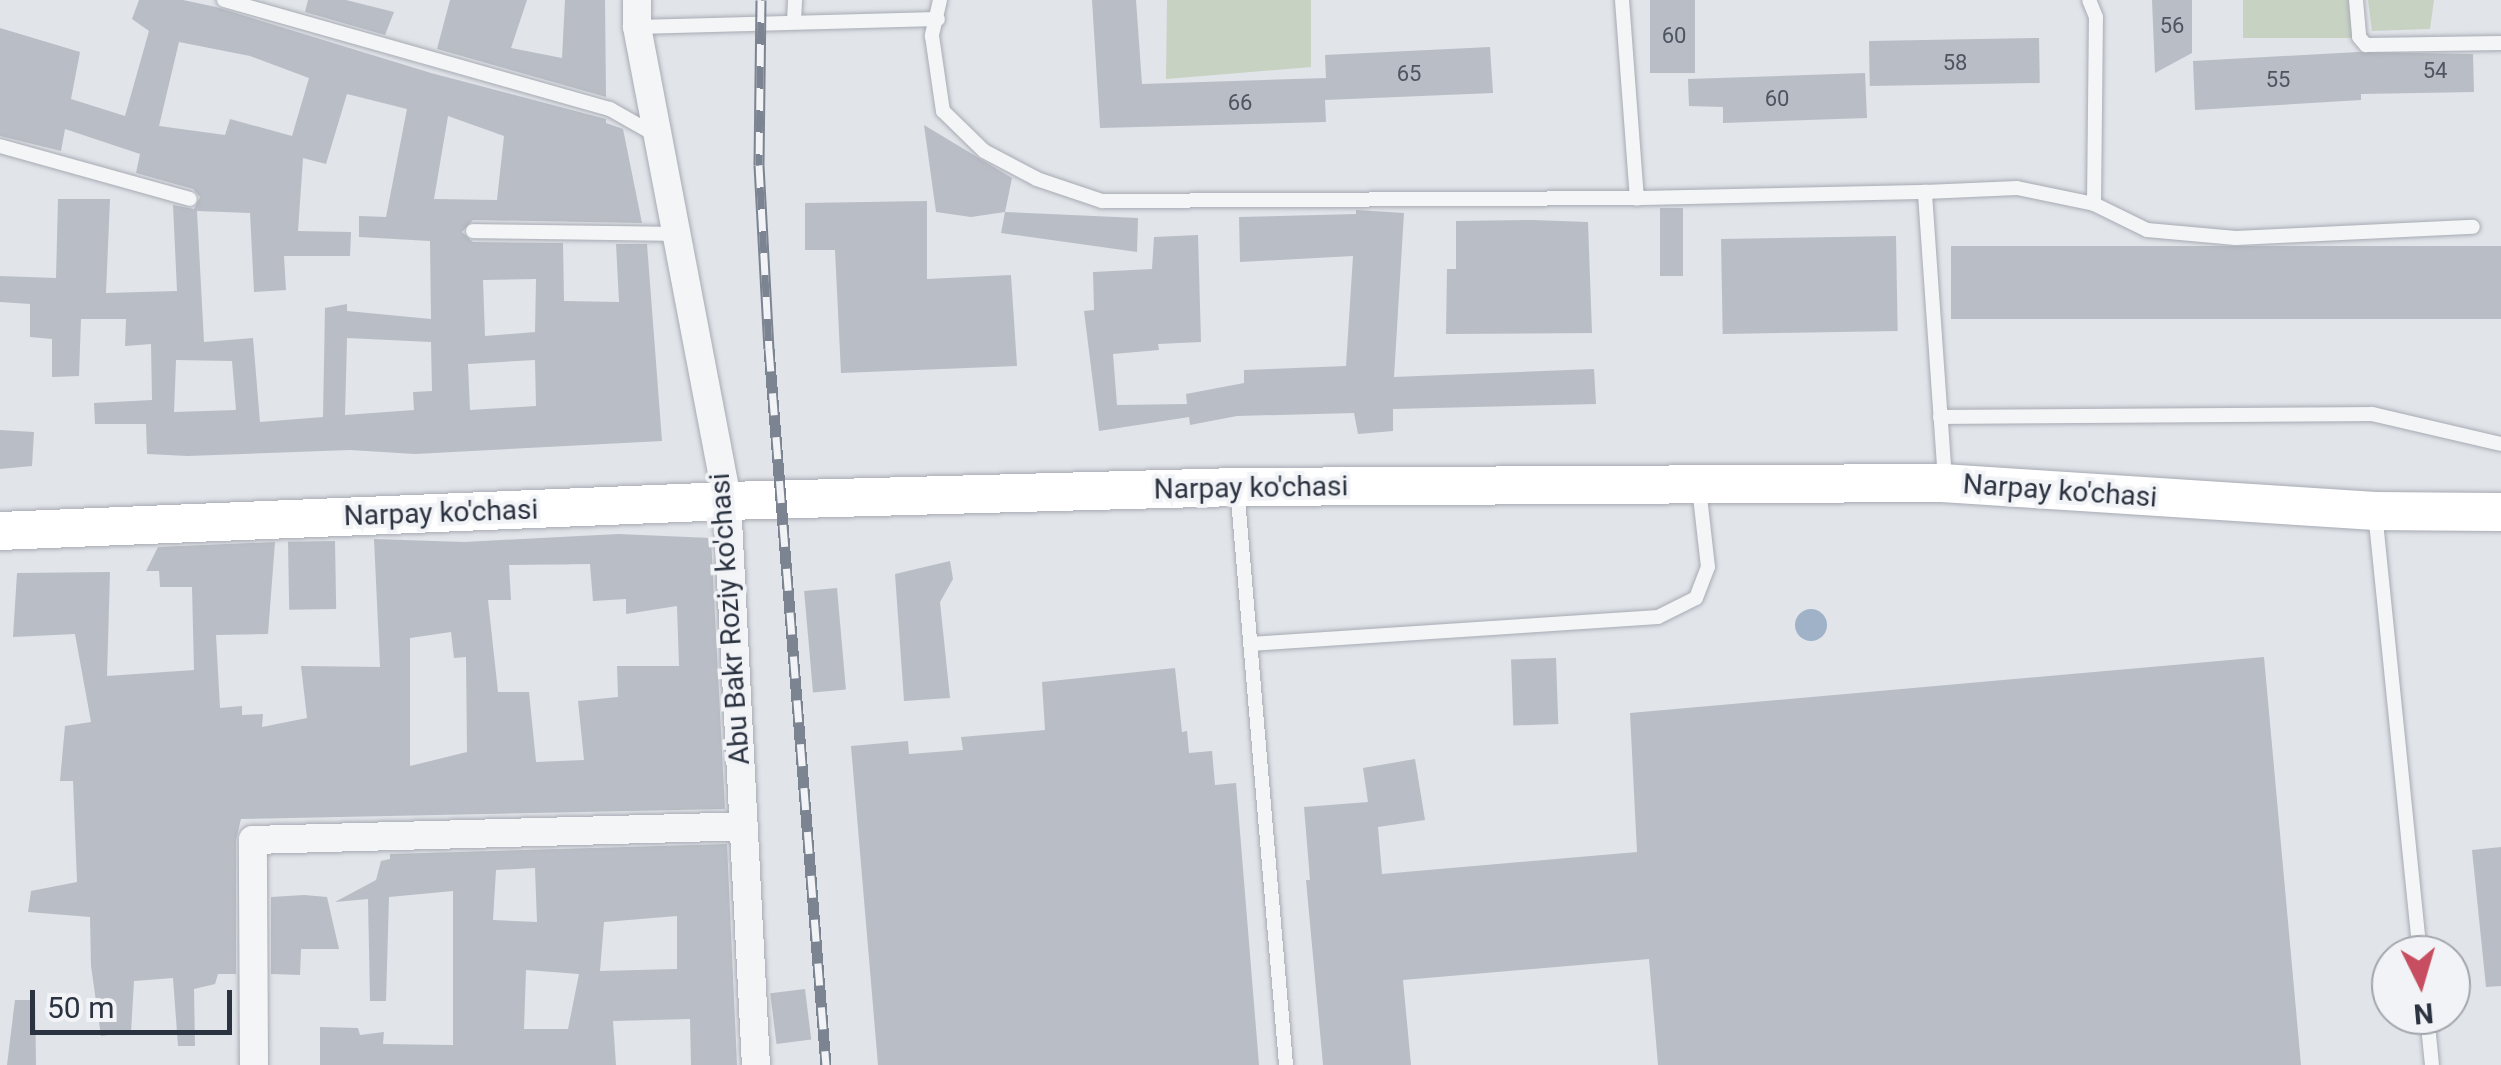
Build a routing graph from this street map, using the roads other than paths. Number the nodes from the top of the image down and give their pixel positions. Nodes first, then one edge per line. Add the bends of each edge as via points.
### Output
1 (224, 0) edge
2 (794, 0) edge
3 (940, 0) edge
4 (1622, 0) edge
5 (2090, 0) edge
6 (2356, 0) edge
7 (637, 13) edge
8 (938, 19) junction
9 (794, 20) junction
10 (2501, 43) edge
11 (658, 136) junction
12 (0, 146) edge
13 (1925, 192) junction
14 (1637, 198) junction
15 (190, 200) dead end
16 (2094, 204) junction
17 (2472, 227) dead end
18 (474, 231) dead end
19 (676, 234) junction
20 (1940, 417) junction
21 (2501, 444) edge
22 (1945, 484) junction
23 (1237, 486) junction
24 (1699, 487) junction
25 (726, 501) junction
26 (2375, 511) junction
27 (2501, 512) edge
28 (0, 531) edge
29 (1250, 644) junction
30 (743, 826) junction
31 (2418, 935) edge
32 (2428, 1035) edge
33 (254, 1065) edge
34 (756, 1065) edge
35 (1286, 1065) edge
36 (2432, 1065) edge

1 - 11 lane via 610,109
2 - 9 lane
3 - 8 lane
4 - 14 lane
5 - 16 lane via 2096,17
6 - 10 lane via 2359,37 2366,44
7 - 9 lane
7 - 11 street, Abu Bakr Roziy ko'chasi
8 - 9 lane
8 - 14 lane via 932,36 943,112 984,151 1038,179 1102,200
11 - 19 street, Abu Bakr Roziy ko'chasi
12 - 15 lane
13 - 14 lane
13 - 16 lane via 2018,188
13 - 20 lane
16 - 17 lane via 2147,230 2236,238
18 - 19 lane
19 - 25 street, Abu Bakr Roziy ko'chasi
20 - 21 lane via 2372,414
20 - 22 lane
22 - 24 main road, Narpay ko'chasi
22 - 26 main road, Narpay ko'chasi
23 - 24 main road, Narpay ko'chasi
23 - 25 main road, Narpay ko'chasi
23 - 29 lane
24 - 29 lane via 1708,567 1696,598 1658,617
25 - 28 main road, Narpay ko'chasi
25 - 30 street, Abu Bakr Roziy ko'chasi
26 - 27 main road, Narpay ko'chasi
26 - 31 lane
29 - 35 lane
30 - 33 street via 253,840
30 - 34 street, Abu Bakr Roziy ko'chasi
32 - 36 lane

